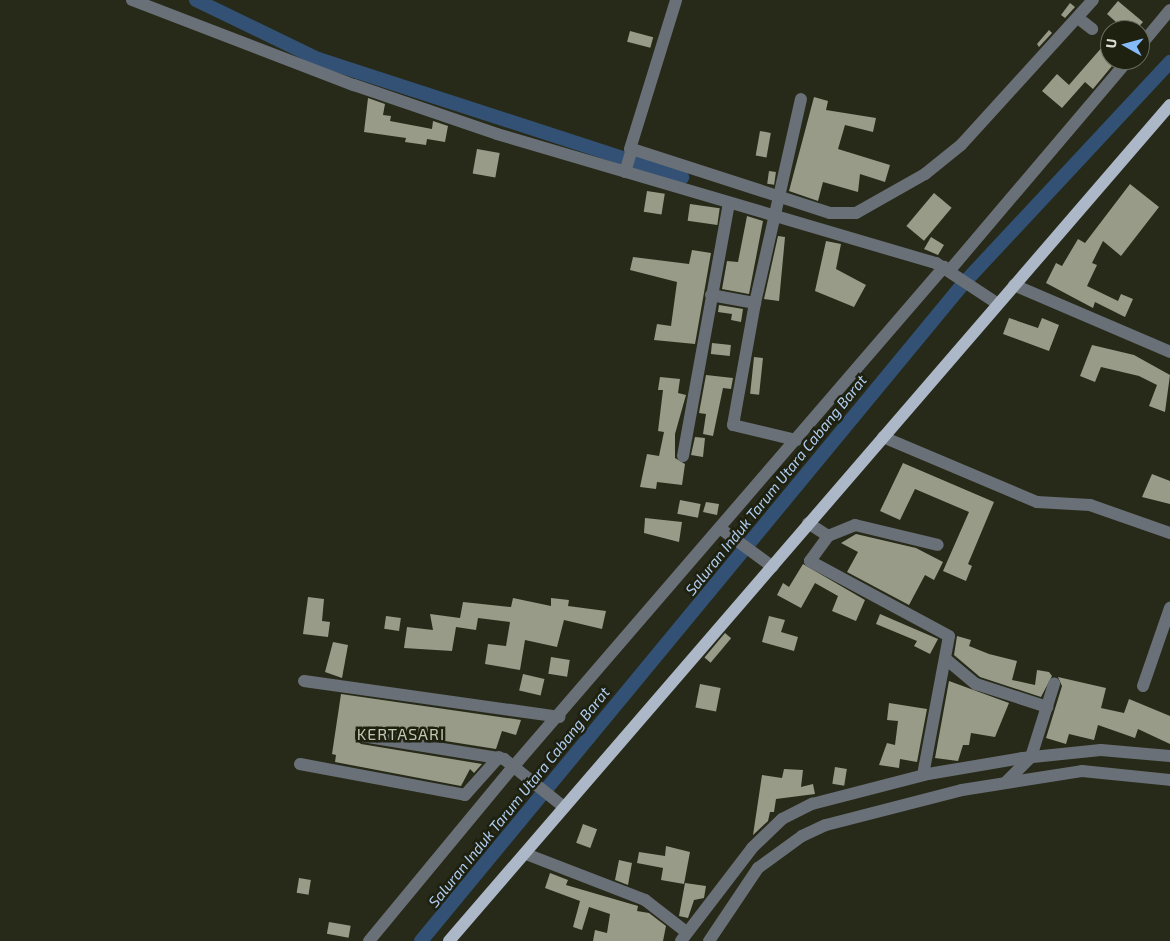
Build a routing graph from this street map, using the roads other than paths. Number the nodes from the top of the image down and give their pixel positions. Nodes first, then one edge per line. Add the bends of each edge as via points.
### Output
1 (132, 0) edge
2 (676, 0) edge
3 (1093, 0) edge
4 (1170, 10) edge
5 (1150, 34) edge
6 (1119, 70) edge
7 (800, 100) dead end
8 (1170, 106) edge
9 (631, 150) junction
10 (626, 170) junction
11 (781, 198) junction
12 (729, 204) junction
13 (774, 215) junction
14 (829, 223) junction
15 (947, 269) junction
16 (1014, 285) junction
17 (710, 295) junction
18 (755, 303) junction
19 (998, 304) junction
20 (1170, 352) edge
21 (886, 439) junction
22 (796, 440) junction
23 (684, 456) dead end
24 (810, 525) junction
25 (725, 532) junction
26 (1170, 533) edge
27 (827, 535) junction
28 (938, 545) dead end
29 (773, 566) junction
30 (1170, 608) edge
31 (947, 660) junction
32 (304, 681) dead end
33 (1054, 684) dead end
34 (1143, 686) dead end
35 (1047, 707) junction
36 (559, 717) junction
37 (362, 736) dead end
38 (1170, 756) edge
39 (1031, 757) junction
40 (499, 758) junction
41 (300, 764) dead end
42 (517, 769) junction
43 (923, 775) junction
44 (1170, 780) edge
45 (1006, 782) junction
46 (560, 805) junction
47 (526, 854) junction
48 (683, 936) edge
49 (369, 941) edge
50 (449, 941) edge
51 (709, 941) edge

1 - 10 street via 354,85
2 - 9 street
3 - 14 street via 1084,23 947,158 867,209
4 - 5 street
6 - 15 street
7 - 11 street
8 - 16 main road
9 - 10 street
9 - 11 street
10 - 12 street
11 - 13 street
11 - 14 street
12 - 13 street
12 - 17 street
13 - 14 street
13 - 18 street
14 - 15 street
15 - 19 street
15 - 22 street
16 - 19 main road
16 - 20 street
17 - 18 street
17 - 23 street
18 - 22 street via 733,425
19 - 21 main road
21 - 24 main road
21 - 26 street via 903,449 1037,502 1090,505
22 - 25 street
24 - 27 street
24 - 29 main road
25 - 29 street
25 - 36 street
27 - 28 street via 860,525
27 - 31 street via 810,561 948,635
29 - 46 main road
30 - 34 street
31 - 35 street via 976,684
31 - 43 street
32 - 36 street
33 - 35 street
35 - 39 street
36 - 42 street
37 - 40 street
38 - 39 street via 1101,750
39 - 43 street
39 - 45 street
40 - 41 street via 465,795
40 - 42 street
42 - 46 street
42 - 49 street
43 - 48 street via 812,804 782,819 752,848
44 - 45 street via 1101,770
45 - 51 street via 871,810 802,836 758,868
46 - 47 main road
47 - 48 street via 645,900
47 - 50 main road

